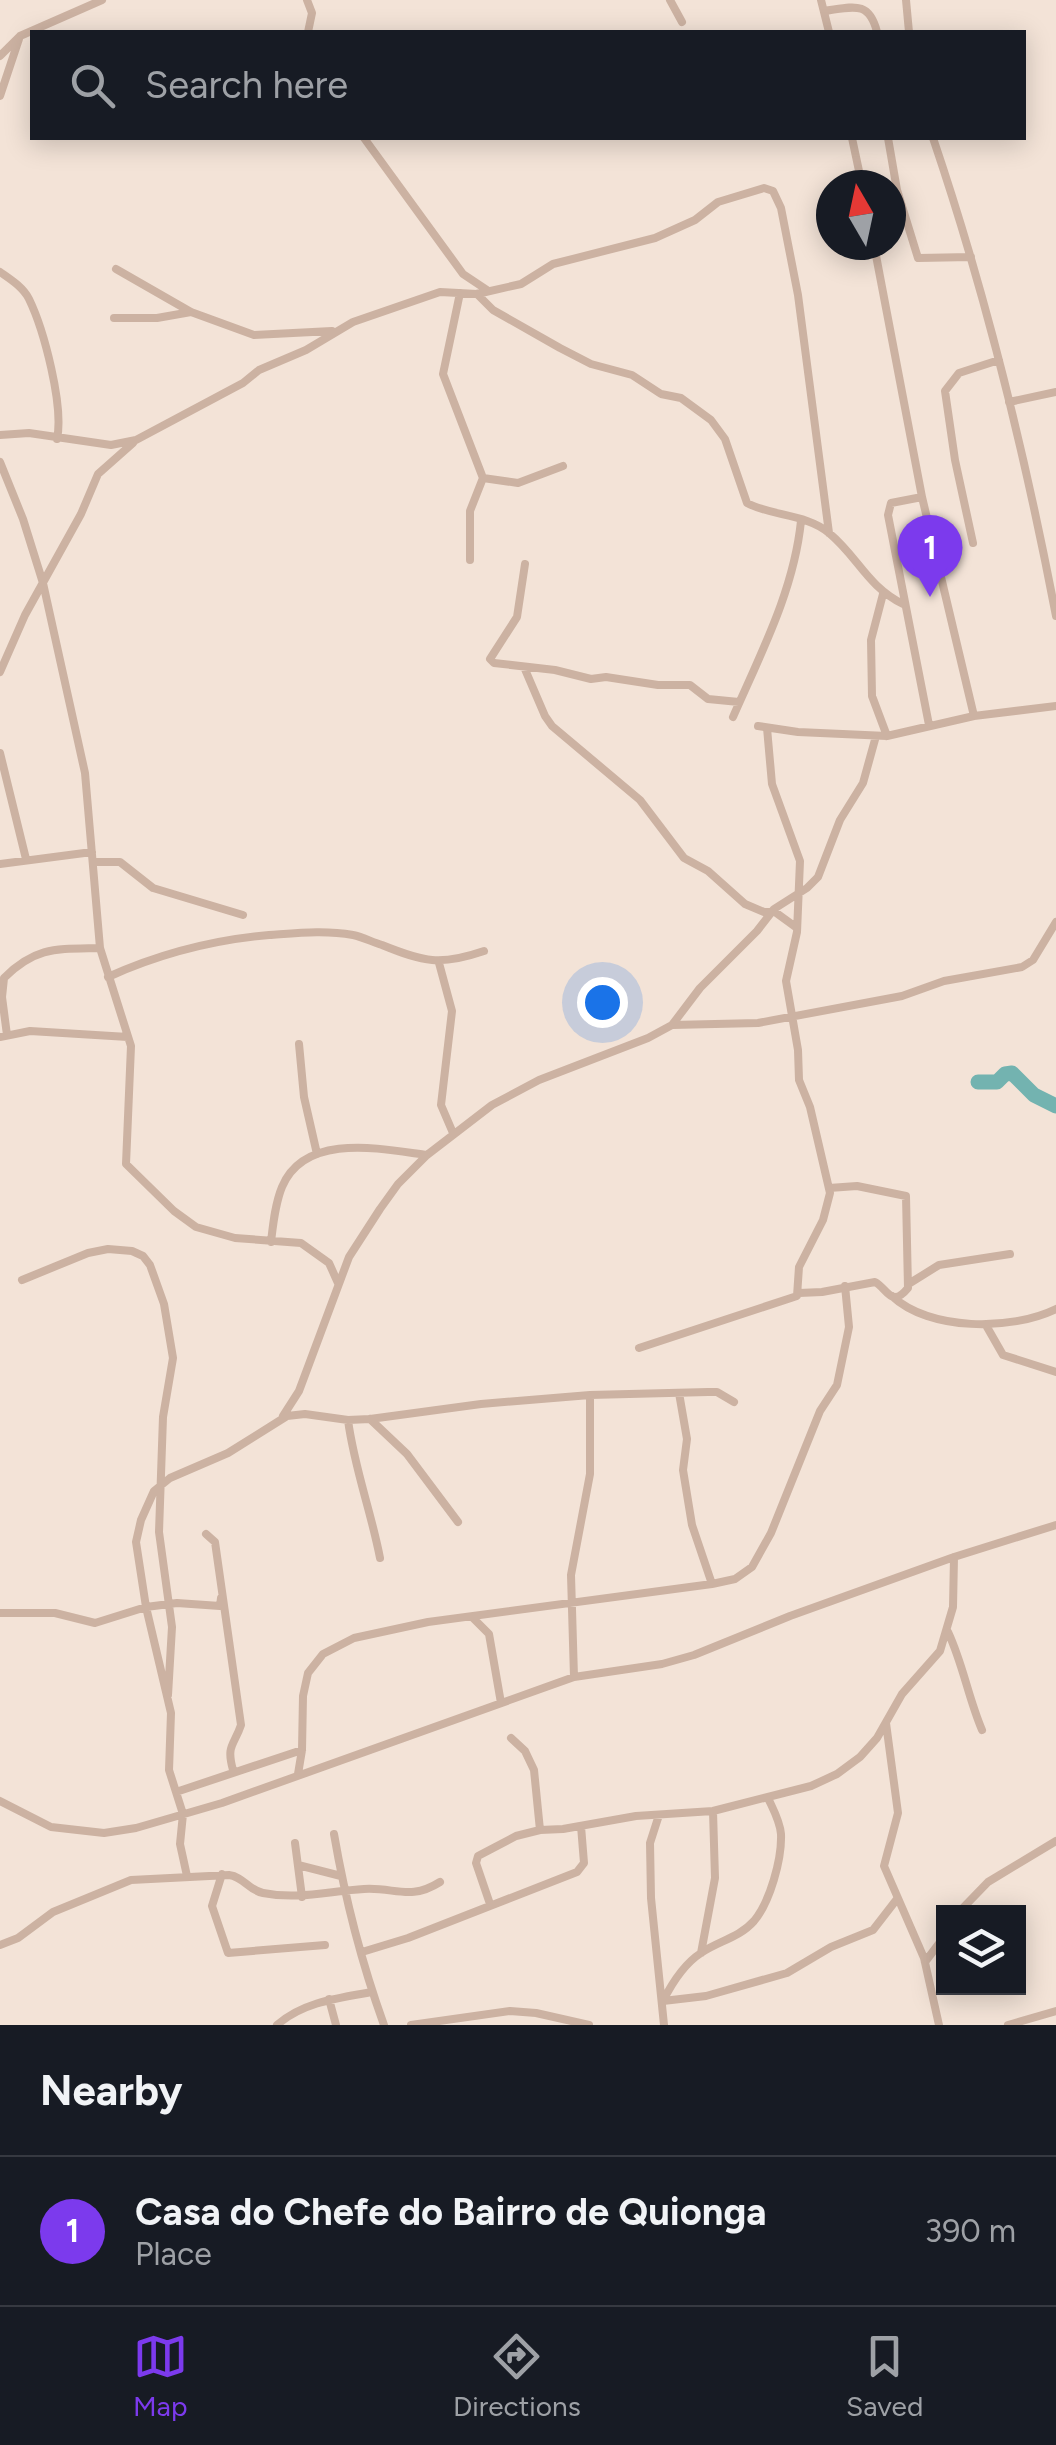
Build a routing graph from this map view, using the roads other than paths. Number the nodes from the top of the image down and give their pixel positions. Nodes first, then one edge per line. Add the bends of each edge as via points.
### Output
1 (102, 0) edge
2 (308, 0) edge
3 (670, 0) edge
4 (821, 0) edge
5 (906, 0) edge
6 (824, 11) junction
7 (682, 22) dead end
8 (34, 30) edge
9 (308, 30) edge
10 (829, 30) edge
11 (876, 30) edge
12 (909, 30) edge
13 (30, 32) edge
14 (20, 36) junction
15 (0, 56) edge
16 (0, 96) edge
17 (365, 140) edge
18 (852, 140) edge
19 (888, 140) edge
20 (934, 140) edge
21 (859, 170) edge
22 (972, 258) junction
23 (877, 260) edge
24 (116, 269) dead end
25 (0, 272) edge
26 (487, 290) junction
27 (460, 294) junction
28 (476, 294) junction
29 (190, 312) junction
30 (114, 318) dead end
31 (336, 331) junction
32 (999, 360) junction
33 (1056, 392) edge
34 (1009, 402) junction
35 (0, 435) edge
36 (57, 439) junction
37 (136, 440) junction
38 (0, 462) edge
39 (563, 466) dead end
40 (482, 478) junction
41 (922, 497) junction
42 (802, 520) junction
43 (829, 533) junction
44 (973, 543) dead end
45 (470, 560) dead end
46 (525, 564) dead end
47 (43, 583) junction
48 (883, 594) junction
49 (903, 604) junction
50 (1056, 616) edge
51 (524, 667) junction
52 (0, 672) edge
53 (740, 702) junction
54 (1056, 706) edge
55 (733, 716) dead end
56 (974, 716) junction
57 (929, 725) junction
58 (876, 736) junction
59 (887, 736) junction
60 (0, 752) edge
61 (92, 857) junction
62 (26, 859) junction
63 (0, 864) edge
64 (799, 894) junction
65 (772, 912) junction
66 (243, 915) dead end
67 (1056, 922) edge
68 (798, 929) junction
69 (100, 948) junction
70 (484, 951) dead end
71 (439, 963) junction
72 (108, 977) junction
73 (791, 1017) junction
74 (672, 1025) junction
75 (4, 1036) edge
76 (128, 1037) junction
77 (299, 1044) dead end
78 (453, 1133) junction
79 (317, 1154) junction
80 (428, 1154) junction
81 (830, 1188) junction
82 (271, 1242) junction
83 (1010, 1254) dead end
84 (22, 1280) dead end
85 (910, 1282) junction
86 (338, 1283) junction
87 (845, 1286) junction
88 (799, 1293) junction
89 (892, 1296) junction
90 (1056, 1309) edge
91 (988, 1327) junction
92 (639, 1348) dead end
93 (1056, 1372) edge
94 (679, 1393) junction
95 (590, 1396) junction
96 (734, 1402) dead end
97 (282, 1418) junction
98 (370, 1419) junction
99 (348, 1420) junction
100 (161, 1485) junction
101 (458, 1522) dead end
102 (1056, 1525) edge
103 (206, 1534) dead end
104 (954, 1557) junction
105 (380, 1558) dead end
106 (712, 1584) junction
107 (222, 1594) junction
108 (569, 1602) junction
109 (170, 1604) junction
110 (146, 1606) junction
111 (0, 1613) edge
112 (471, 1616) junction
113 (948, 1632) junction
114 (574, 1677) junction
115 (167, 1700) junction
116 (502, 1704) junction
117 (886, 1718) junction
118 (982, 1730) dead end
119 (511, 1738) dead end
120 (302, 1750) junction
121 (233, 1770) junction
122 (298, 1774) junction
123 (176, 1792) junction
124 (768, 1798) junction
125 (0, 1801) edge
126 (713, 1811) junction
127 (183, 1814) junction
128 (658, 1815) junction
129 (581, 1826) junction
130 (540, 1830) junction
131 (334, 1834) dead end
132 (1056, 1841) edge
133 (295, 1843) dead end
134 (298, 1865) junction
135 (222, 1874) junction
136 (187, 1876) junction
137 (341, 1876) junction
138 (440, 1882) dead end
139 (346, 1892) junction
140 (302, 1897) junction
141 (897, 1899) junction
142 (490, 1904) junction
143 (966, 1905) edge
144 (0, 1945) edge
145 (325, 1945) dead end
146 (936, 1948) edge
147 (362, 1952) junction
148 (701, 1952) junction
149 (925, 1962) junction
150 (372, 1992) junction
151 (328, 2000) junction
152 (663, 2001) junction
153 (1056, 2010) edge
154 (277, 2025) edge
155 (336, 2025) edge
156 (384, 2025) edge
157 (411, 2025) edge
158 (589, 2025) edge
159 (664, 2025) edge
160 (939, 2025) edge
161 (1008, 2025) edge

1 - 8 street
2 - 9 street
3 - 7 street
4 - 6 street
5 - 12 street
6 - 10 street
6 - 11 street via 868,10
13 - 14 street
14 - 15 street
14 - 16 street
17 - 26 street via 463,274
18 - 21 street
19 - 22 street via 918,258
20 - 22 street
22 - 32 street
23 - 41 street
24 - 29 street
25 - 36 street via 28,298 49,354
26 - 28 street
26 - 43 street via 655,238 718,202 773,191 798,295
27 - 28 street
27 - 31 street via 428,296
27 - 40 street via 443,374
28 - 42 street via 576,356 681,398 724,439 747,503
29 - 30 street
29 - 31 street via 254,335
31 - 37 street
32 - 34 street
32 - 44 street via 959,372 944,391
33 - 34 street
34 - 50 street
35 - 36 street
36 - 37 street
37 - 47 street via 102,468
38 - 47 street
39 - 40 street via 518,483
40 - 45 street via 470,511
41 - 49 street via 897,500 888,509
41 - 56 street
42 - 43 street
42 - 53 street via 784,599
43 - 48 street
46 - 51 street via 517,617 490,659
47 - 52 street
47 - 61 street via 85,773
48 - 49 street
48 - 59 street via 871,640 872,696
49 - 57 street
51 - 53 street via 690,685 708,699
51 - 65 street via 547,719 640,800 684,858 745,904
53 - 55 street
54 - 56 street
56 - 57 street
57 - 59 street
58 - 59 street
58 - 64 street via 863,783 818,877
58 - 64 street via 763,727 772,784 800,862
60 - 62 street
61 - 62 street
61 - 66 street via 120,862 153,888
61 - 69 street
62 - 63 street
64 - 65 street
64 - 68 street
65 - 68 street
65 - 74 street
67 - 73 street via 1022,967
68 - 73 street via 786,977
69 - 72 street
69 - 75 street via 46,950 17,965 4,978
70 - 71 street
71 - 72 street via 357,935 302,932 194,946
71 - 78 street via 452,1011 441,1105
72 - 76 street
73 - 74 street
73 - 81 street via 798,1080
74 - 78 street via 539,1080
75 - 76 street via 30,1031
76 - 82 street via 129,1170 206,1232
77 - 79 street
78 - 80 street
79 - 80 street via 352,1148
79 - 82 street via 282,1186
80 - 86 street via 398,1184
81 - 85 street via 906,1196
81 - 88 street via 800,1267
82 - 86 street via 314,1250 329,1262
83 - 85 street via 939,1265
84 - 100 street via 108,1249 132,1251 150,1265 173,1358
85 - 89 street
86 - 97 street via 300,1391
87 - 88 street
87 - 89 street via 878,1282
87 - 106 street via 849,1328 838,1385 820,1411 752,1567
88 - 92 street
89 - 91 street via 913,1313
90 - 91 street
91 - 93 street via 1003,1354
94 - 95 street
94 - 96 street via 717,1392
94 - 106 street via 692,1525
95 - 98 street
95 - 108 street via 590,1474
97 - 99 street
97 - 100 street
98 - 99 street
98 - 101 street
99 - 105 street
100 - 109 street via 159,1532
100 - 110 street via 148,1502 136,1542
102 - 104 street
103 - 107 street via 215,1542
104 - 113 street
104 - 114 street via 678,1660
106 - 108 street
107 - 109 street via 220,1606
107 - 121 street via 241,1725 231,1741
108 - 112 street
108 - 114 street
109 - 110 street
109 - 115 street
110 - 111 street via 95,1623 55,1612
110 - 115 street
112 - 116 street via 489,1634
112 - 120 street via 378,1631 323,1654 305,1680
113 - 117 street
113 - 118 street
114 - 116 street
115 - 123 street
116 - 122 street
117 - 124 street via 878,1738 838,1774
117 - 141 street via 898,1797 884,1866
119 - 130 street via 534,1770
120 - 121 street
120 - 122 street
121 - 123 street
122 - 127 street
123 - 127 street
124 - 126 street
124 - 148 street via 781,1833 766,1900 741,1933
125 - 127 street via 52,1827 80,1832 136,1828
126 - 128 street
126 - 148 street via 715,1878
127 - 136 street
128 - 129 street
128 - 152 street via 650,1842 651,1880
129 - 130 street
129 - 142 street via 583,1868
130 - 142 street via 478,1856
131 - 137 street
132 - 143 street via 988,1882
133 - 134 street
134 - 137 street
134 - 140 street
135 - 136 street
135 - 140 street via 238,1876 256,1892
135 - 145 street via 212,1906 228,1953
136 - 144 street via 131,1880 96,1892
137 - 139 street
138 - 139 street via 412,1894
139 - 140 street
139 - 147 street
141 - 149 street
141 - 152 street via 873,1930 787,1973
142 - 147 street
146 - 149 street
147 - 150 street
148 - 152 street
149 - 160 street
150 - 151 street
150 - 156 street
151 - 154 street
151 - 155 street
152 - 159 street
153 - 161 street
157 - 158 street via 510,2011

